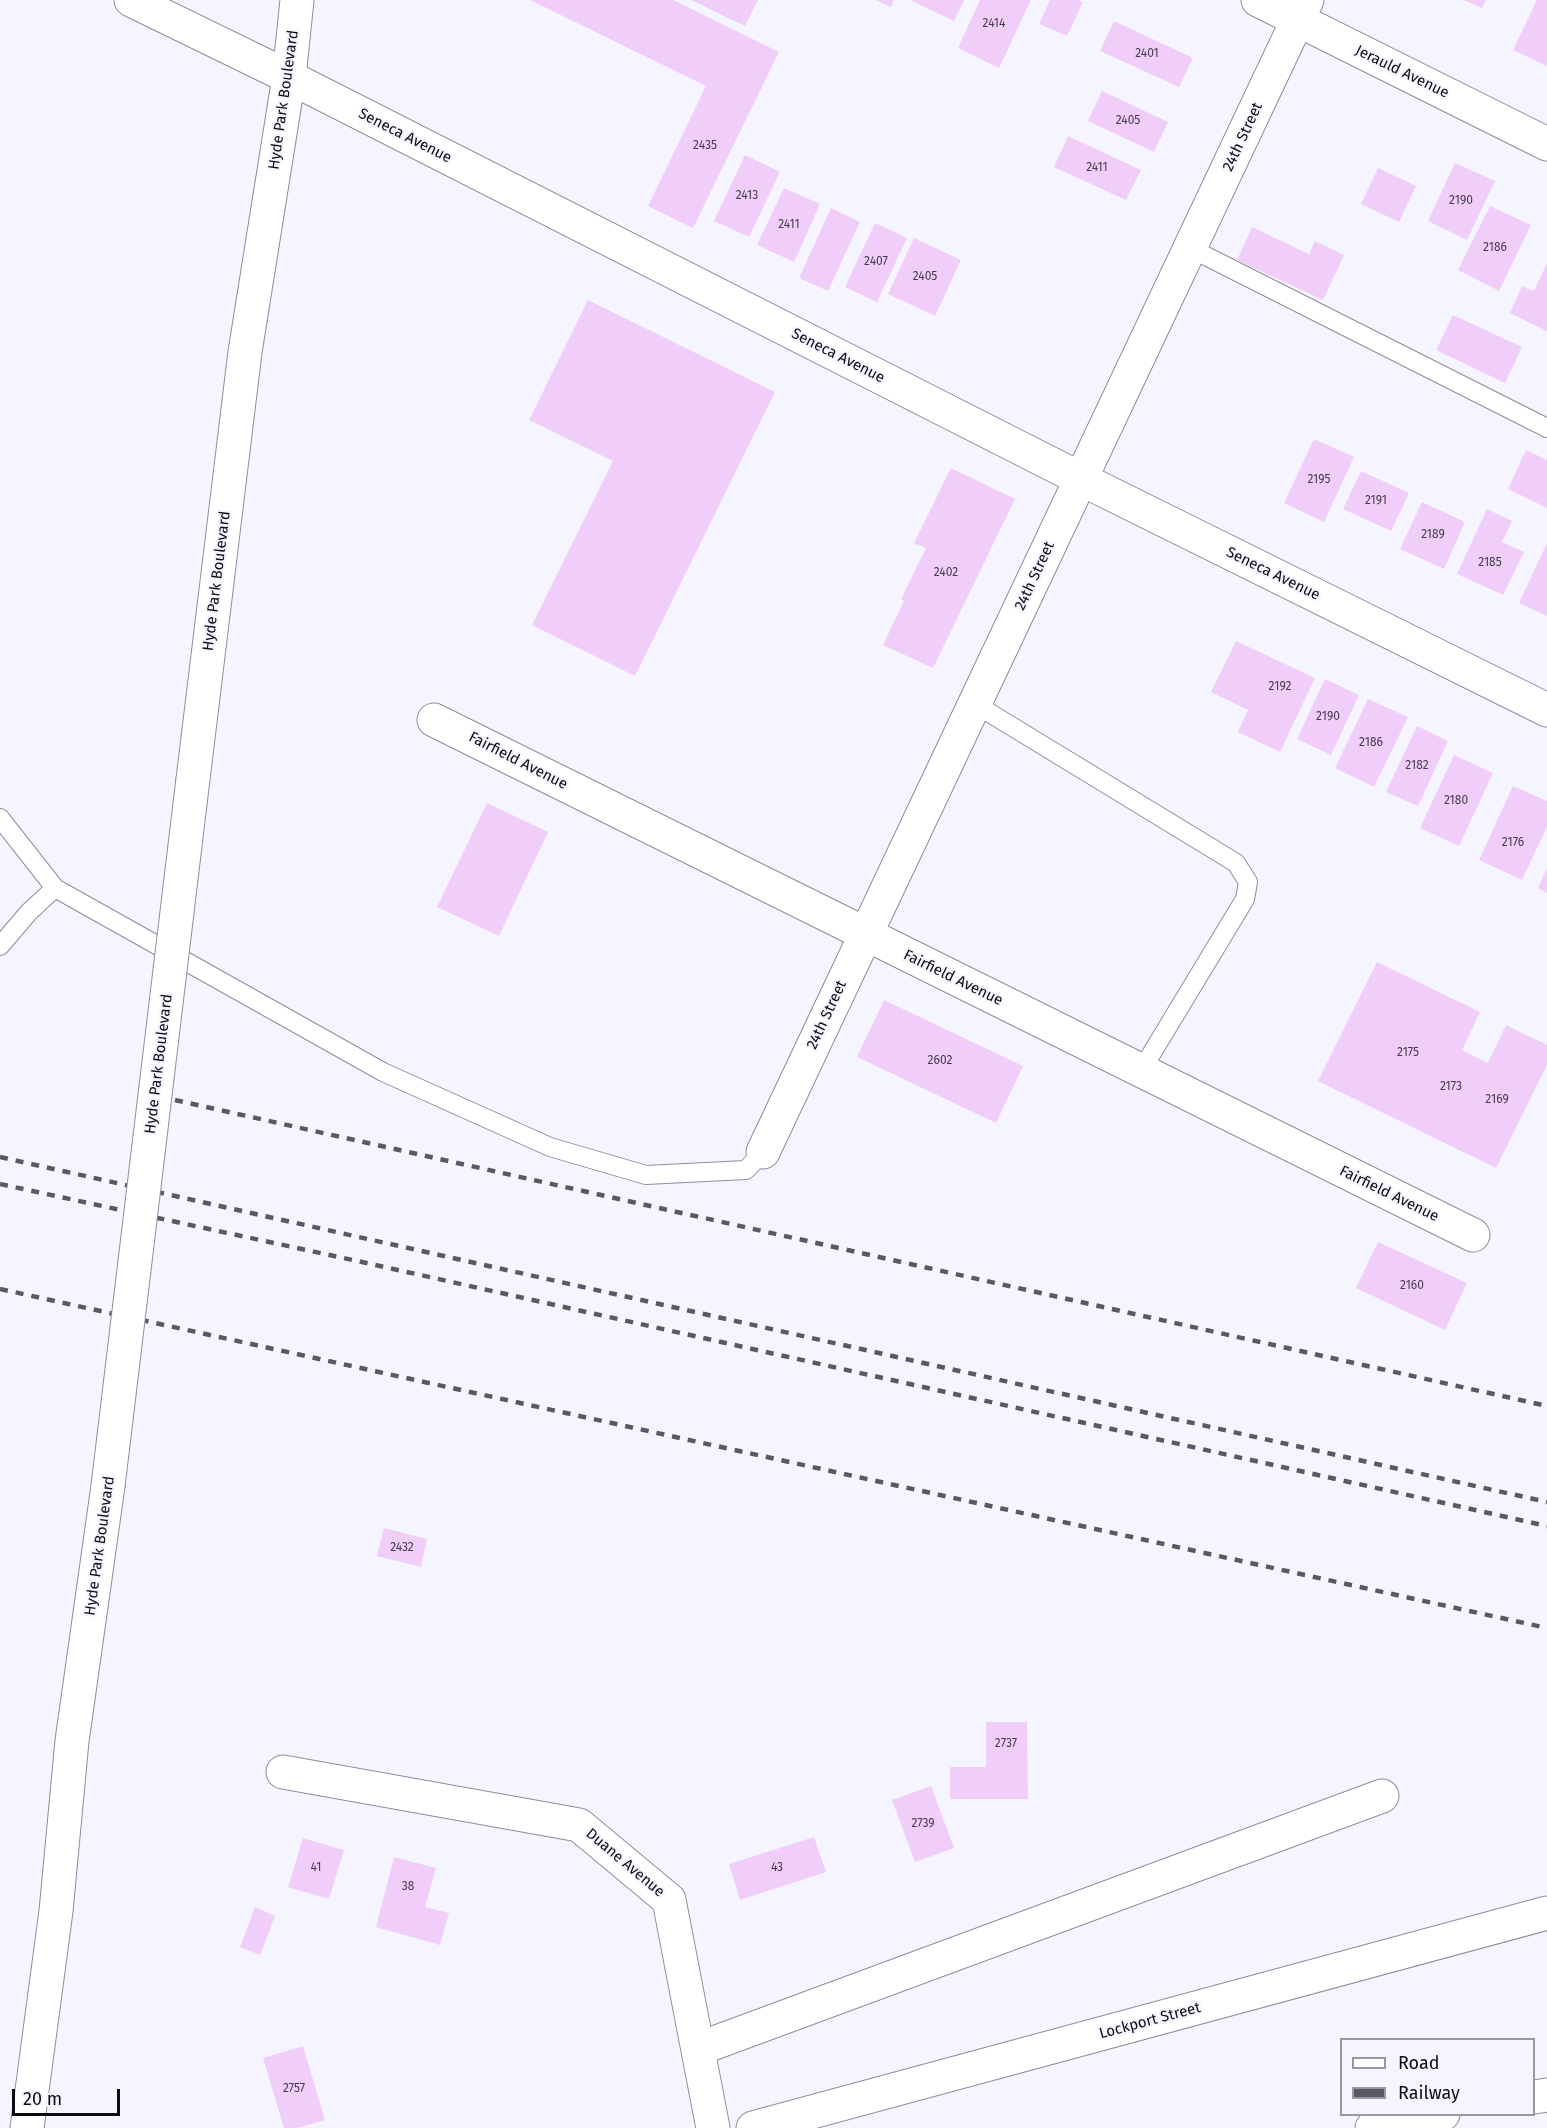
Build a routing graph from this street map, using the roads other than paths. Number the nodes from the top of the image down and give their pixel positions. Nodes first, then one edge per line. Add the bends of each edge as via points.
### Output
1 (131, 0) edge
2 (297, 0) edge
3 (1258, 0) edge
4 (1302, 10) edge
5 (289, 77) junction
6 (1547, 144) edge
7 (1190, 249) junction
8 (1547, 428) edge
9 (1081, 479) junction
10 (975, 704) junction
11 (1547, 710) edge
12 (434, 720) dead end
13 (0, 818) edge
14 (55, 888) junction
15 (865, 935) junction
16 (0, 946) edge
17 (1141, 1071) junction
18 (763, 1152) joint
19 (1473, 1235) dead end
20 (283, 1772) dead end
21 (1382, 1796) dead end
22 (1547, 1913) edge
23 (698, 2049) junction
24 (1438, 2116) edge
25 (27, 2128) edge
26 (713, 2128) edge
27 (753, 2128) edge
28 (1372, 2128) edge

1 - 5 street, Seneca Avenue
2 - 5 street, Hyde Park Boulevard
3 - 4 street, Jerauld Avenue
4 - 6 street, Jerauld Avenue
4 - 7 street, 24th Street
5 - 9 street, Seneca Avenue
5 - 25 street, Hyde Park Boulevard, bridge via 245,351
7 - 8 lane
7 - 9 street, 24th Street
9 - 10 street, 24th Street
9 - 11 street, Seneca Avenue
10 - 15 street, 24th Street
10 - 17 lane via 1236,863 1248,882 1245,899
12 - 15 street, Fairfield Avenue
13 - 14 lane
14 - 16 lane
14 - 18 lane via 383,1072 550,1147 646,1175 746,1170
15 - 17 street, Fairfield Avenue
15 - 18 street, 24th Street
17 - 19 street, Fairfield Avenue
20 - 23 street, Duane Avenue via 579,1825 669,1900
21 - 23 street
22 - 27 street, Lockport Street
23 - 26 street, Duane Avenue
24 - 28 street

